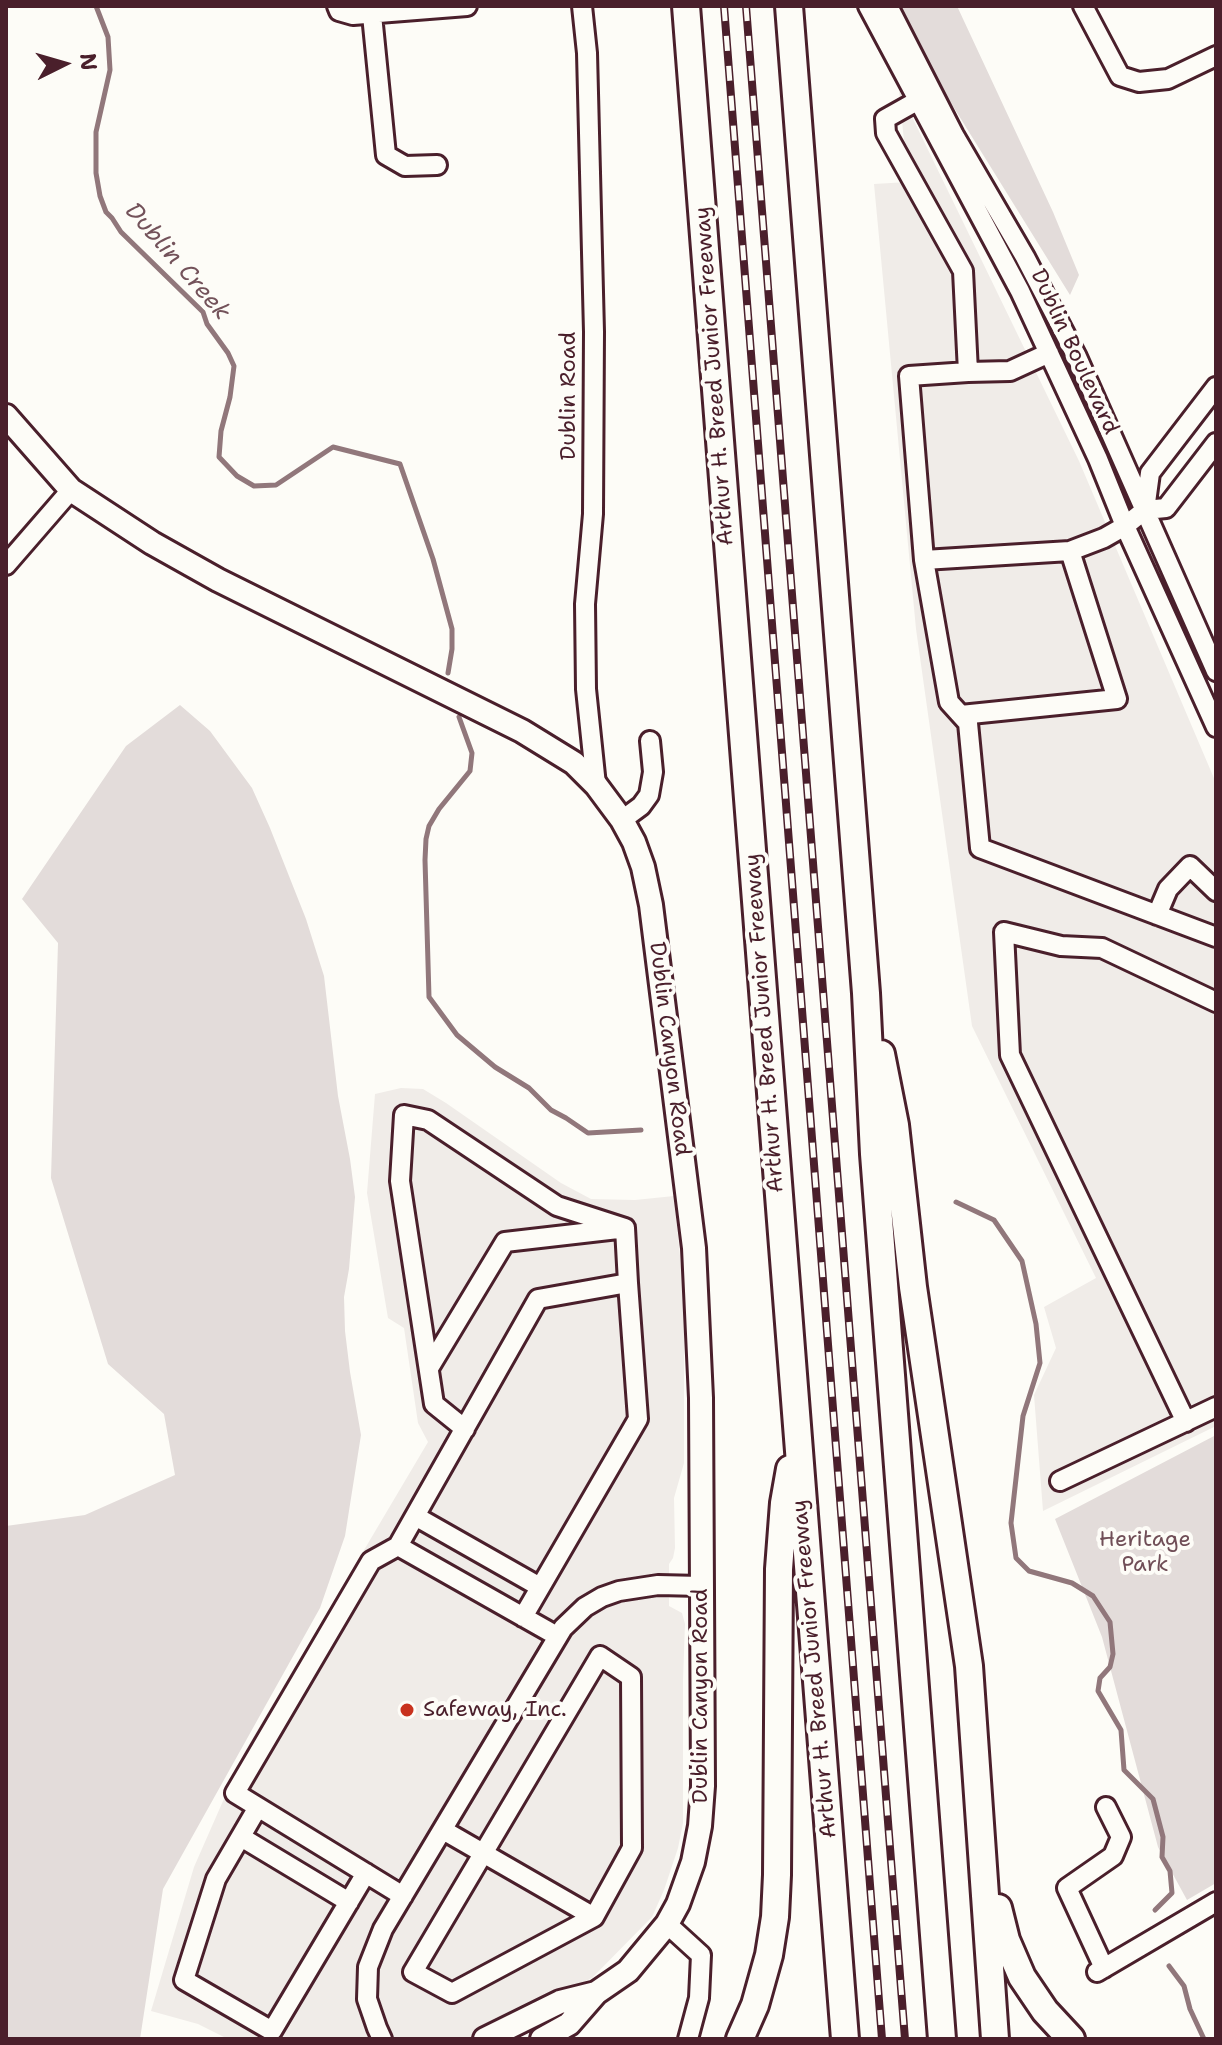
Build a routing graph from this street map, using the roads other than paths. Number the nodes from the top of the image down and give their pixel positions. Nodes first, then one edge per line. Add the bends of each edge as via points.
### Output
1 (337, 6) edge
2 (467, 6) edge
3 (582, 6) edge
4 (686, 6) edge
5 (789, 6) edge
6 (868, 6) edge
7 (888, 6) edge
8 (1083, 6) edge
9 (372, 15) junction
10 (1216, 56) edge
11 (917, 101) junction
12 (437, 165) dead end
13 (1049, 353) junction
14 (968, 372) junction
15 (1216, 387) edge
16 (6, 416) edge
17 (1216, 443) edge
18 (71, 490) junction
19 (1145, 510) junction
20 (1125, 526) junction
21 (1070, 551) junction
22 (924, 560) junction
23 (6, 565) edge
24 (1216, 671) edge
25 (961, 715) junction
26 (1216, 727) edge
27 (650, 741) dead end
28 (596, 785) junction
29 (622, 820) junction
30 (1216, 891) edge
31 (1157, 915) junction
32 (1216, 937) edge
33 (866, 993) junction
34 (1216, 1002) edge
35 (625, 1228) junction
36 (628, 1283) junction
37 (429, 1368) junction
38 (1216, 1407) edge
39 (1186, 1422) junction
40 (465, 1429) junction
41 (797, 1435) junction
42 (1060, 1481) dead end
43 (415, 1516) junction
44 (398, 1546) junction
45 (701, 1586) junction
46 (540, 1587) junction
47 (523, 1617) junction
48 (557, 1636) junction
49 (258, 1807) junction
50 (1106, 1807) dead end
51 (443, 1830) junction
52 (981, 1834) junction
53 (241, 1837) junction
54 (483, 1853) junction
55 (366, 1873) junction
56 (403, 1896) junction
57 (349, 1902) junction
58 (1216, 1902) edge
59 (594, 1917) junction
60 (667, 1924) junction
61 (596, 1993) junction
62 (382, 2039) edge
63 (485, 2039) edge
64 (542, 2039) edge
65 (688, 2039) edge
66 (740, 2039) edge
67 (845, 2039) edge
68 (942, 2039) edge
69 (995, 2039) edge
70 (1071, 2039) edge

1 - 9 street via 353,15
2 - 9 street
3 - 28 street, Dublin Road via 594,332 586,689
4 - 41 highway, Arthur H. Breed Junior Freeway
5 - 33 highway
6 - 11 street, Dublin Boulevard
7 - 19 street, Dublin Boulevard via 1071,345
8 - 10 street via 1120,76 1139,82 1168,79
9 - 12 street via 386,155 405,166
11 - 13 street, Dublin Boulevard
11 - 14 street via 885,119 886,133 963,271
13 - 14 street via 1010,371
13 - 20 street, Dublin Boulevard
14 - 22 street via 909,376
15 - 19 street via 1150,473
16 - 18 main road, Dublin Canyon Road
17 - 19 street via 1166,508
18 - 23 street
18 - 28 main road, Dublin Canyon Road via 218,580 522,731 574,763
19 - 20 street
19 - 24 street, Dublin Boulevard
20 - 21 street
20 - 26 street, Dublin Boulevard
21 - 22 street
21 - 25 street via 1117,699
22 - 25 street via 949,702
25 - 31 street via 968,723 980,848
27 - 29 street via 649,795
28 - 29 main road, Dublin Canyon Road
29 - 45 main road, Dublin Canyon Road via 639,854 649,893 694,1248
30 - 31 street via 1190,866 1168,889
31 - 32 street
33 - 52 highway via 895,1125 913,1287 969,1666
33 - 68 highway
34 - 39 street via 1102,948 1061,946 1004,932 1010,1055
35 - 36 street
35 - 37 street via 505,1242
35 - 37 street via 557,1206 428,1120 404,1115 400,1181
36 - 40 street via 538,1299
36 - 46 street via 638,1419
37 - 40 street via 434,1404
38 - 39 street
39 - 42 street
40 - 43 street
41 - 66 highway via 779,1569 775,1917 755,2005
41 - 67 highway, Arthur H. Breed Junior Freeway
43 - 44 street
43 - 46 street
44 - 47 street
44 - 49 street via 371,1561 235,1793
45 - 48 street via 619,1591 585,1607
45 - 60 main road, Dublin Canyon Road via 700,1826 693,1862
46 - 47 street
47 - 48 street
48 - 51 street
49 - 53 street
49 - 55 street
50 - 58 street via 1121,1837 1113,1856 1067,1888 1100,1970
51 - 54 street
51 - 56 street
52 - 69 highway
52 - 70 highway via 1006,1940 1022,1977
53 - 57 street
53 - 57 street via 216,1879 184,1980 272,2031
54 - 59 street
54 - 59 street via 413,1972 452,1993
54 - 59 street via 600,1656 631,1677 632,1848
55 - 56 street
55 - 57 street
56 - 62 street via 368,1967 367,1999
60 - 61 main road, Dublin Canyon Road via 628,1971
60 - 65 street via 701,1955 699,1998
61 - 63 main road, Dublin Canyon Road via 560,2002
61 - 64 main road, Dublin Canyon Road via 569,2024

